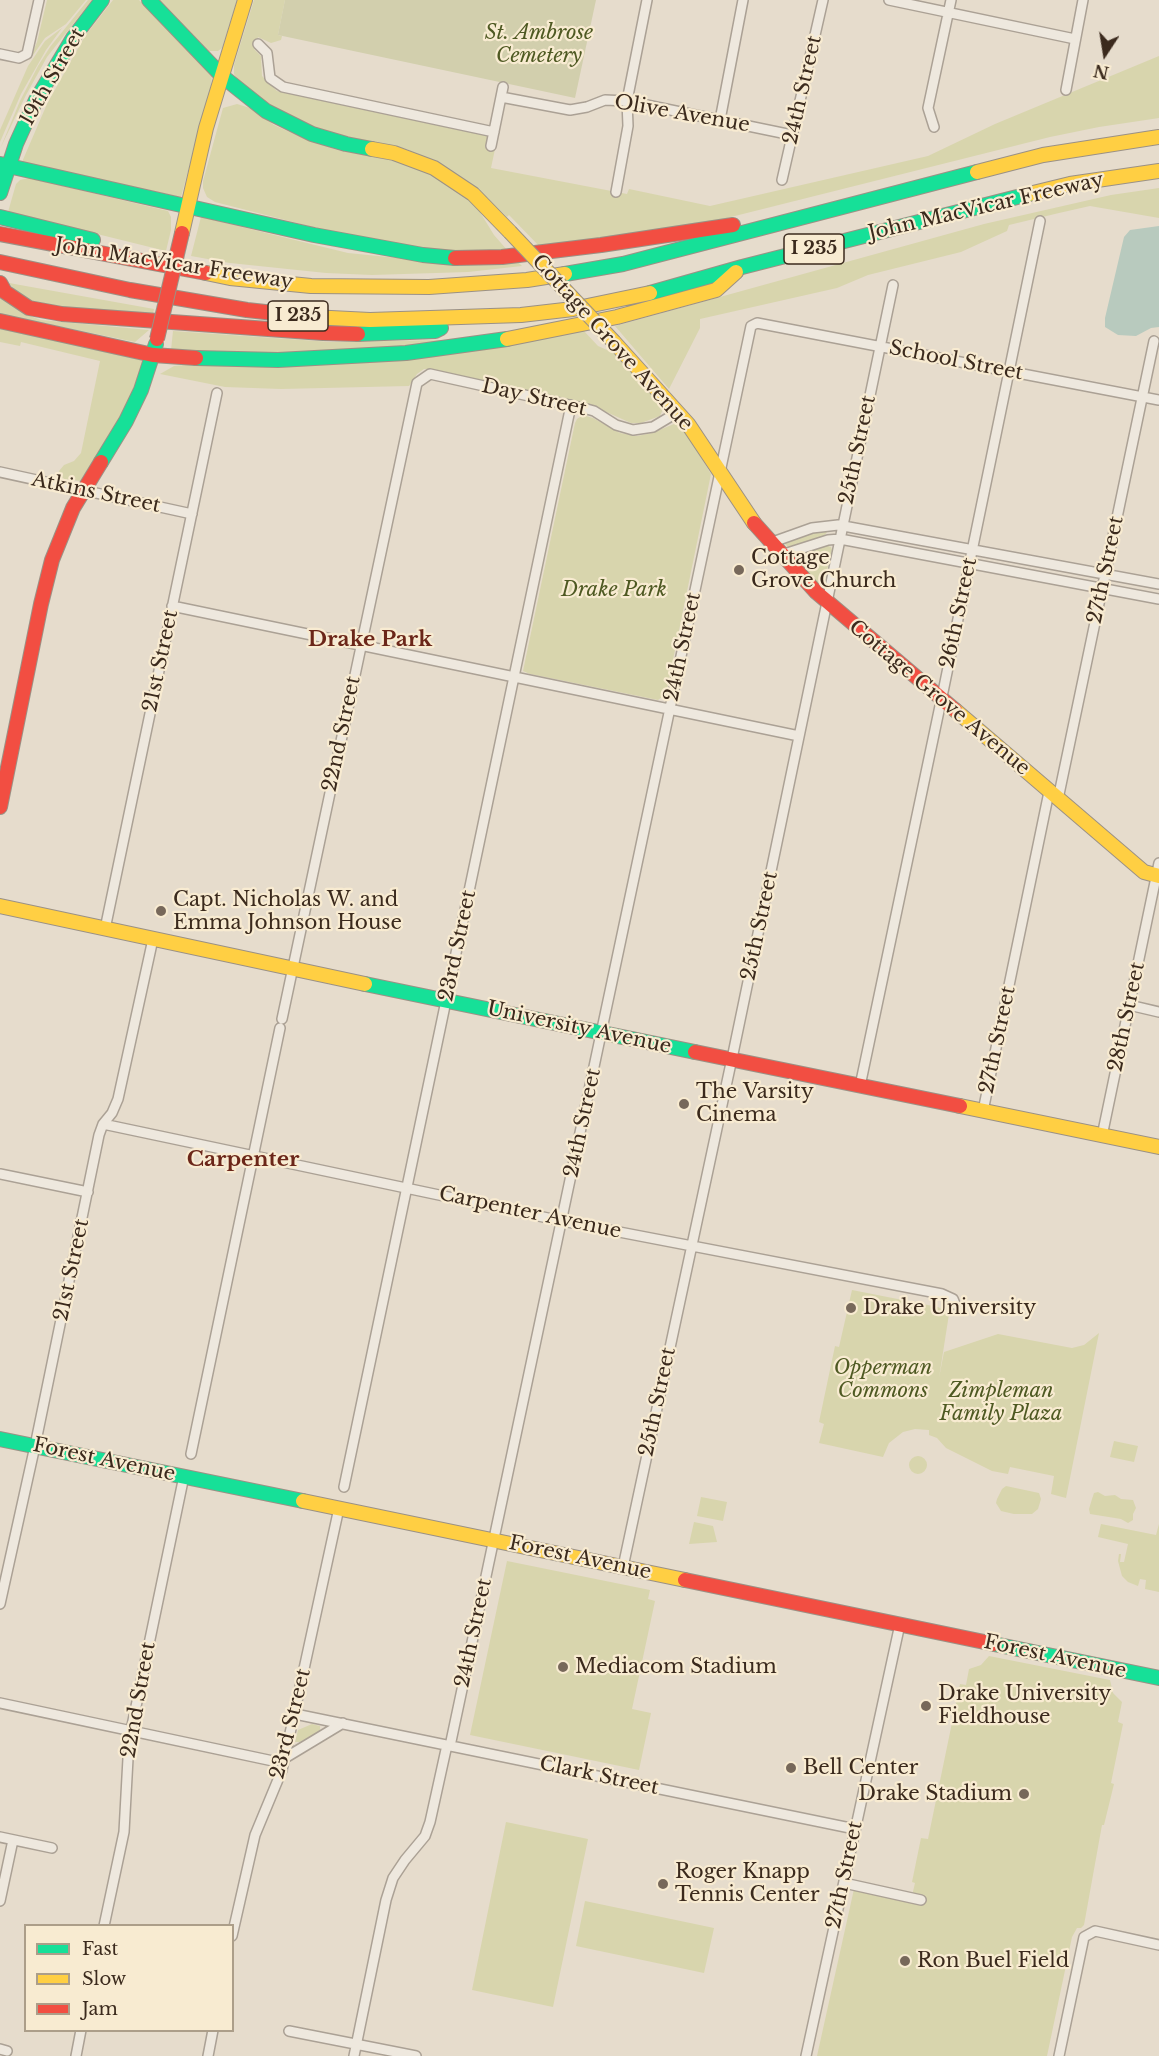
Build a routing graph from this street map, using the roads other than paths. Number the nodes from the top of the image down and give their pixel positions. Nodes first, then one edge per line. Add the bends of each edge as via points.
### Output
1 (39, 0) edge
2 (102, 0) edge
3 (149, 0) edge
4 (245, 0) edge
5 (647, 0) edge
6 (743, 0) edge
7 (823, 0) edge
8 (889, 0) edge
9 (951, 0) edge
10 (1083, 0) edge
11 (948, 12) junction
12 (1076, 39) junction
13 (258, 44) dead end
14 (0, 54) edge
15 (222, 76) junction
16 (1066, 90) dead end
17 (627, 100) junction
18 (720, 120) junction
19 (934, 127) dead end
20 (494, 132) junction
21 (792, 135) junction
22 (1159, 137) edge
23 (491, 146) dead end
24 (4, 165) edge
25 (1159, 171) edge
26 (782, 180) dead end
27 (615, 192) dead end
28 (0, 193) edge
29 (188, 206) junction
30 (835, 210) junction
31 (0, 217) edge
32 (1040, 221) dead end
33 (0, 234) edge
34 (1024, 244) dead end
35 (1035, 246) junction
36 (0, 262) edge
37 (159, 264) junction
38 (742, 267) junction
39 (0, 269) edge
40 (893, 285) dead end
41 (2, 288) edge
42 (130, 290) junction
43 (468, 318) junction
44 (0, 321) edge
45 (753, 324) joint
46 (1154, 341) dead end
47 (879, 347) junction
48 (153, 355) junction
49 (1009, 372) junction
50 (420, 379) joint
51 (217, 393) dead end
52 (1142, 397) junction
53 (1159, 400) edge
54 (571, 405) junction
55 (678, 412) junction
56 (0, 472) edge
57 (719, 472) junction
58 (83, 491) junction
59 (192, 514) junction
60 (843, 525) junction
61 (840, 540) junction
62 (770, 543) junction
63 (972, 549) junction
64 (781, 555) junction
65 (970, 564) junction
66 (1105, 574) junction
67 (1159, 585) edge
68 (1102, 589) junction
69 (1159, 599) edge
70 (827, 602) junction
71 (172, 606) junction
72 (361, 645) junction
73 (515, 677) junction
74 (941, 700) junction
75 (670, 709) junction
76 (799, 736) junction
77 (1053, 796) junction
78 (0, 807) edge
79 (1158, 871) edge
80 (0, 906) edge
81 (105, 929) junction
82 (153, 939) junction
83 (293, 969) junction
84 (447, 1000) junction
85 (1129, 1005) junction
86 (1159, 1012) edge
87 (603, 1033) junction
88 (732, 1059) junction
89 (860, 1086) junction
90 (983, 1111) junction
91 (103, 1124) junction
92 (1102, 1136) junction
93 (1159, 1148) edge
94 (254, 1156) junction
95 (0, 1174) edge
96 (407, 1188) junction
97 (88, 1192) junction
98 (562, 1221) junction
99 (692, 1246) junction
100 (955, 1304) dead end
101 (0, 1438) edge
102 (35, 1446) junction
103 (191, 1454) dead end
104 (184, 1476) junction
105 (344, 1487) dead end
106 (339, 1508) junction
107 (494, 1540) junction
108 (623, 1567) junction
109 (0, 1604) edge
110 (900, 1624) junction
111 (1159, 1678) edge
112 (0, 1704) edge
113 (295, 1714) junction
114 (343, 1723) junction
115 (130, 1731) junction
116 (449, 1745) junction
117 (285, 1758) junction
118 (855, 1829) junction
119 (0, 1837) edge
120 (13, 1840) junction
121 (52, 1848) dead end
122 (844, 1883) junction
123 (921, 1900) dead end
124 (0, 1901) edge
125 (104, 1924) edge
126 (234, 1927) edge
127 (1159, 1945) edge
128 (289, 2031) dead end
129 (81, 2032) edge
130 (213, 2032) edge
131 (356, 2044) junction
132 (76, 2056) edge
133 (208, 2056) edge
134 (354, 2056) edge
135 (416, 2056) edge
136 (806, 2056) edge
137 (1059, 2056) edge

1 - 14 street, 19th Street via 25,56
2 - 24 main road, 19th Street via 51,73
3 - 15 main road, Cottage Grove Avenue
4 - 15 main road
5 - 17 street
6 - 18 street
7 - 21 street, 24th Street
8 - 11 street
9 - 11 street
10 - 12 street
11 - 12 street
11 - 19 street via 928,108
12 - 16 street
13 - 20 street via 267,53 270,78 283,87
15 - 29 main road
15 - 55 main road, Cottage Grove Avenue, bridge via 266,111 312,134 408,157 434,168 473,194
17 - 18 street, Olive Avenue
17 - 20 street, Olive Avenue via 604,100 570,110 502,92
17 - 27 street via 628,126
18 - 21 street, Olive Avenue
20 - 23 street
21 - 26 street, 24th Street
22 - 30 main road, John MacVicar Freeway / I 235 via 1043,155
24 - 28 main road, 19th Street
24 - 29 main road
25 - 38 main road, John MacVicar Freeway / I 235 via 1070,184
29 - 30 main road via 385,250 480,258 601,245
29 - 48 main road, bridge
30 - 37 main road, John MacVicar Freeway / I 235 via 623,264 527,280 429,287 311,286 230,278
31 - 37 main road via 104,243
32 - 35 street, 26th Street
33 - 37 main road, John MacVicar Freeway / I 235
34 - 35 street
35 - 49 street, 26th Street
36 - 42 main road, John MacVicar Freeway / I 235
38 - 43 main road, John MacVicar Freeway / I 235 via 672,288 573,309
38 - 48 main road via 716,290 617,317 512,338 406,353 317,358 236,360
39 - 42 main road
40 - 47 street, 25th Street
41 - 43 main road via 29,308 41,311 295,332 435,331
42 - 43 main road, John MacVicar Freeway / I 235 via 299,316 370,320
44 - 48 main road
45 - 47 street, School Street
45 - 57 street, 24th Street
46 - 52 street, 27th Street
47 - 49 street, School Street
47 - 60 street, 25th Street
48 - 58 main road via 126,421
49 - 52 street, School Street
49 - 63 street, 26th Street
50 - 54 street, Day Street via 430,374
50 - 72 street, 22nd Street
51 - 59 street, 21st Street
52 - 53 street, School Street
52 - 66 street, 27th Street
54 - 55 street, Day Street via 633,429 653,427
54 - 73 street, 23rd Street
55 - 57 main road, Cottage Grove Avenue
56 - 58 street, Atkins Street
57 - 62 main road, Cottage Grove Avenue
57 - 75 street, 24th Street
58 - 59 street, Atkins Street
58 - 78 main road via 52,560
59 - 71 street, 21st Street
60 - 61 street, 25th Street
60 - 62 street via 812,528
60 - 63 street
61 - 64 street
61 - 65 street
61 - 70 street, 25th Street
62 - 64 main road, Cottage Grove Avenue
63 - 65 street, 26th Street
63 - 66 street
64 - 70 main road, Cottage Grove Avenue
65 - 68 street
65 - 74 street, 26th Street
66 - 67 street
66 - 68 street, 27th Street
68 - 69 street
68 - 77 street, 27th Street
70 - 74 main road, Cottage Grove Avenue
70 - 76 street, 25th Street
71 - 72 street
71 - 81 street, 21st Street
72 - 73 street
72 - 83 street, 22nd Street
73 - 75 street
73 - 84 street, 23rd Street
74 - 77 main road, Cottage Grove Avenue
74 - 89 street, 26th Street
75 - 76 street
75 - 87 street, 24th Street
76 - 88 street, 25th Street
77 - 79 main road, Cottage Grove Avenue via 1144,872
77 - 90 street, 27th Street
79 - 85 street, 28th Street
80 - 81 main road, University Avenue
81 - 82 main road, University Avenue
82 - 83 main road, University Avenue
82 - 91 street, 21st Street via 118,1099
83 - 84 main road, University Avenue
83 - 94 street, 22nd Street
84 - 87 main road, University Avenue
84 - 96 street, 23rd Street
85 - 86 street
85 - 92 street, 28th Street
87 - 88 main road, University Avenue
87 - 98 street, 24th Street
88 - 89 main road, University Avenue
88 - 99 street, 25th Street
89 - 90 main road, University Avenue
90 - 92 main road, University Avenue
91 - 94 street, Carpenter Avenue
91 - 97 street, 21st Street
92 - 93 main road, University Avenue
94 - 96 street, Carpenter Avenue
94 - 103 street, 22nd Street
95 - 97 street
96 - 98 street, Carpenter Avenue
96 - 105 street, 23rd Street
97 - 102 street, 21st Street
98 - 99 street, Carpenter Avenue
98 - 107 street, 24th Street
99 - 100 street, Carpenter Avenue via 942,1294
99 - 108 street, 25th Street
101 - 102 main road, Forest Avenue
102 - 104 main road, Forest Avenue
102 - 109 street, 21st Street
104 - 106 main road, Forest Avenue
104 - 115 street, 22nd Street
106 - 107 main road, Forest Avenue
106 - 113 street, 23rd Street
107 - 108 main road, Forest Avenue
107 - 116 street, 24th Street
108 - 110 main road, Forest Avenue
110 - 111 main road, Forest Avenue
110 - 118 street, 27th Street
112 - 115 street
113 - 114 street, Clark Street
113 - 117 street, 23rd Street
114 - 116 street, Clark Street
114 - 117 street
115 - 117 street via 273,1761
115 - 125 street, 22nd Street via 124,1832
116 - 118 street, Clark Street
116 - 131 street, 24th Street via 425,1836 393,1878 386,1900
117 - 126 street, 23rd Street via 255,1835
118 - 122 street, 27th Street
119 - 120 street
120 - 121 street
120 - 124 street
122 - 123 street
122 - 136 street, 27th Street
127 - 137 street via 1095,1931 1084,1937
128 - 131 street
129 - 132 street
130 - 133 street
131 - 134 street, 24th Street
131 - 135 street

